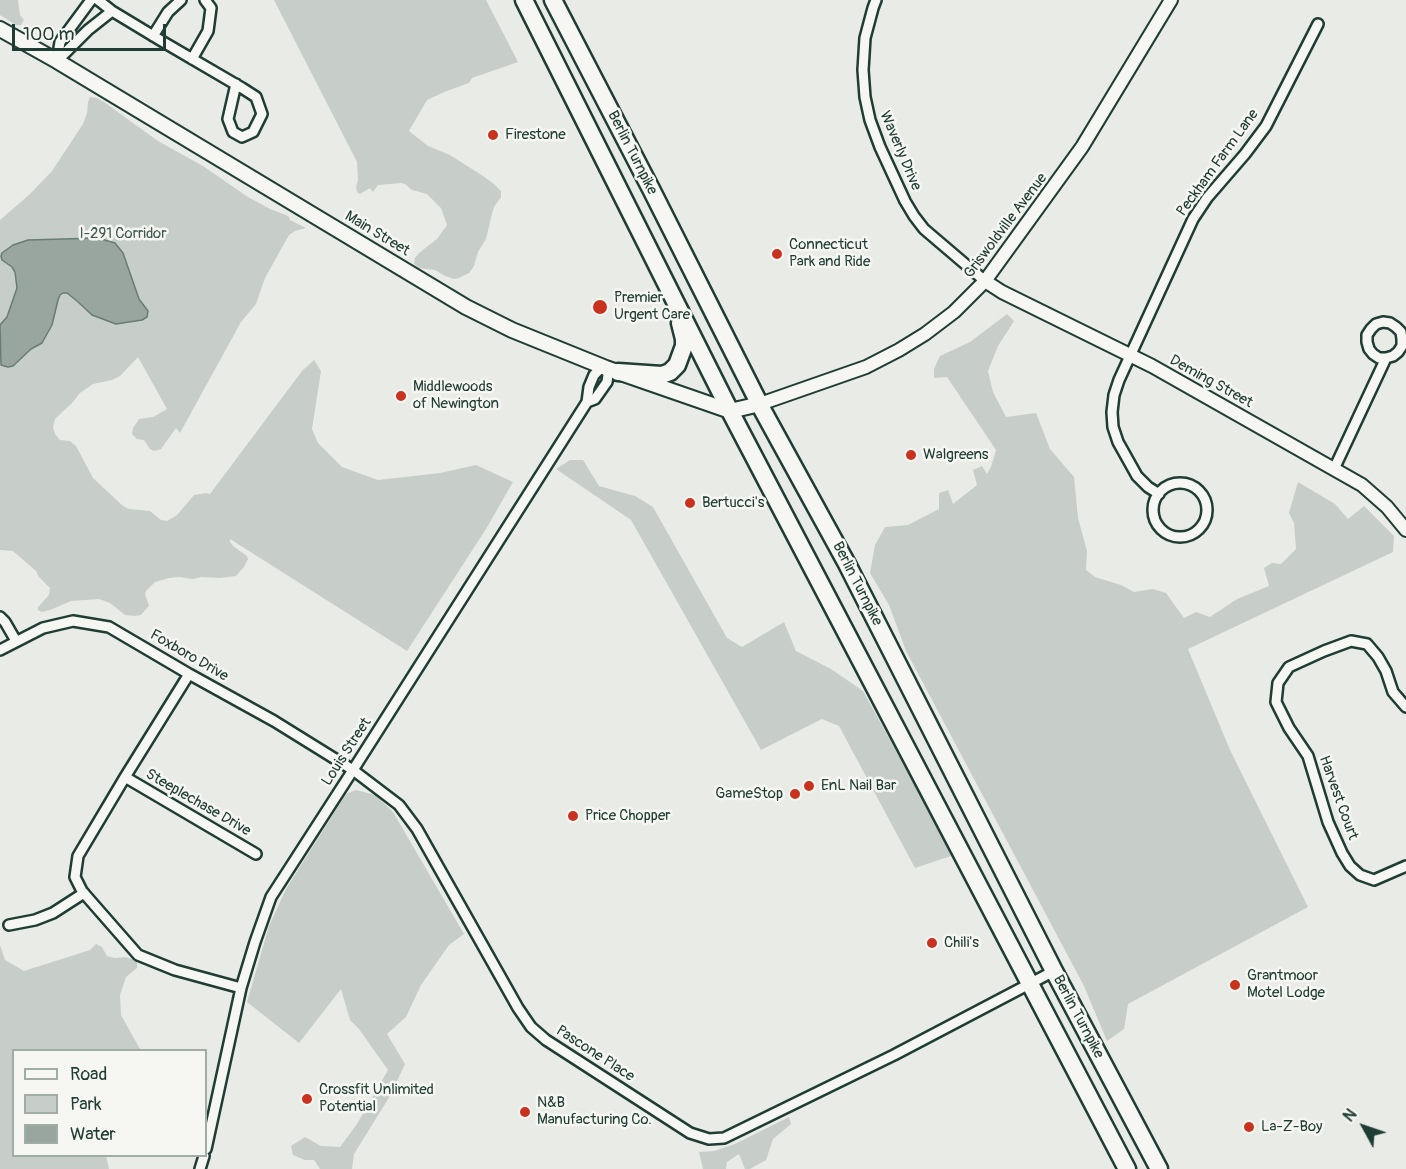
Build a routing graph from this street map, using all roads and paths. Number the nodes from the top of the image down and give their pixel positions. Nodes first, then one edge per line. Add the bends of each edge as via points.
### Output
1 (91, 0) edge
2 (98, 0) edge
3 (181, 0) edge
4 (205, 0) edge
5 (524, 0) edge
6 (544, 0) edge
7 (553, 0) edge
8 (876, 0) edge
9 (1171, 0) edge
10 (112, 11) junction
11 (1318, 24) dead end
12 (538, 27) junction
13 (0, 29) edge
14 (153, 36) junction
15 (192, 58) junction
16 (57, 61) junction
17 (236, 84) junction
18 (985, 281) junction
19 (674, 299) junction
20 (1130, 355) junction
21 (1386, 358) dead end
22 (612, 370) junction
23 (587, 402) junction
24 (760, 404) junction
25 (730, 411) junction
26 (1334, 469) junction
27 (1159, 495) junction
28 (1406, 530) edge
29 (0, 617) edge
30 (16, 641) junction
31 (0, 650) edge
32 (189, 674) junction
33 (1406, 707) edge
34 (353, 770) junction
35 (125, 777) junction
36 (256, 854) dead end
37 (1406, 866) edge
38 (84, 893) junction
39 (9, 925) dead end
40 (1054, 971) junction
41 (1031, 984) junction
42 (241, 988) junction
43 (207, 1142) edge
44 (1127, 1169) edge
45 (1159, 1169) edge

1 - 16 street via 60,42
2 - 10 street
3 - 14 street
4 - 15 street via 211,8 208,31
5 - 12 highway, Berlin Turnpike
6 - 12 highway
7 - 24 highway, Berlin Turnpike
8 - 18 street, Waverly Drive via 865,38 863,70 865,97 876,138 914,216
9 - 18 street, Griswoldville Avenue via 1082,147
10 - 14 street
10 - 16 street
11 - 20 street, Peckham Farm Lane via 1266,126 1193,219
12 - 19 highway, Berlin Turnpike
13 - 16 main road, Main Street
14 - 15 street
15 - 17 street
16 - 22 main road, Main Street via 466,307
17 - 17 street via 228,119 233,132 242,138 253,132 262,114 256,97
18 - 20 street, Deming Street
18 - 24 street, Griswoldville Avenue via 954,312 899,350 866,367
19 - 22 highway via 684,339 677,365 662,375
19 - 25 highway, Berlin Turnpike
20 - 26 street, Deming Street
20 - 27 street, Peckham Farm Lane via 1114,395 1113,427 1132,469
21 - 26 street
22 - 23 street, Louis Street via 595,399
22 - 23 street, Louis Street via 599,370 594,375
22 - 25 main road, Main Street
23 - 34 street, Louis Street
24 - 25 main road
24 - 40 highway, Berlin Turnpike via 847,564
25 - 41 highway, Berlin Turnpike
26 - 28 street, Deming Street via 1362,485 1388,507
27 - 27 street via 1154,505 1155,516 1169,534 1185,536 1204,523 1207,506 1195,487 1172,484
29 - 30 street
30 - 31 street, Foxboro Drive
30 - 32 street, Foxboro Drive via 43,628 73,621 109,627
32 - 34 street, Foxboro Drive
32 - 35 street, Steeplechase Drive
33 - 37 street, Harvest Court via 1392,692 1386,671 1367,644 1351,641 1324,651 1289,667 1278,683 1276,702 1308,756 1328,822 1350,866 1374,880
34 - 41 street, Pascone Place via 399,805 417,829 531,1027 548,1042 690,1133 709,1139 724,1138
34 - 42 street, Louis Street via 271,897
35 - 36 street, Steeplechase Drive
35 - 38 street, Steeplechase Drive via 78,856 75,877
38 - 39 street via 53,913
38 - 42 street, Steeplechase Drive via 138,955
40 - 41 street, Pascone Place
40 - 45 highway, Berlin Turnpike
41 - 44 highway, Berlin Turnpike
42 - 43 street, Louis Street

